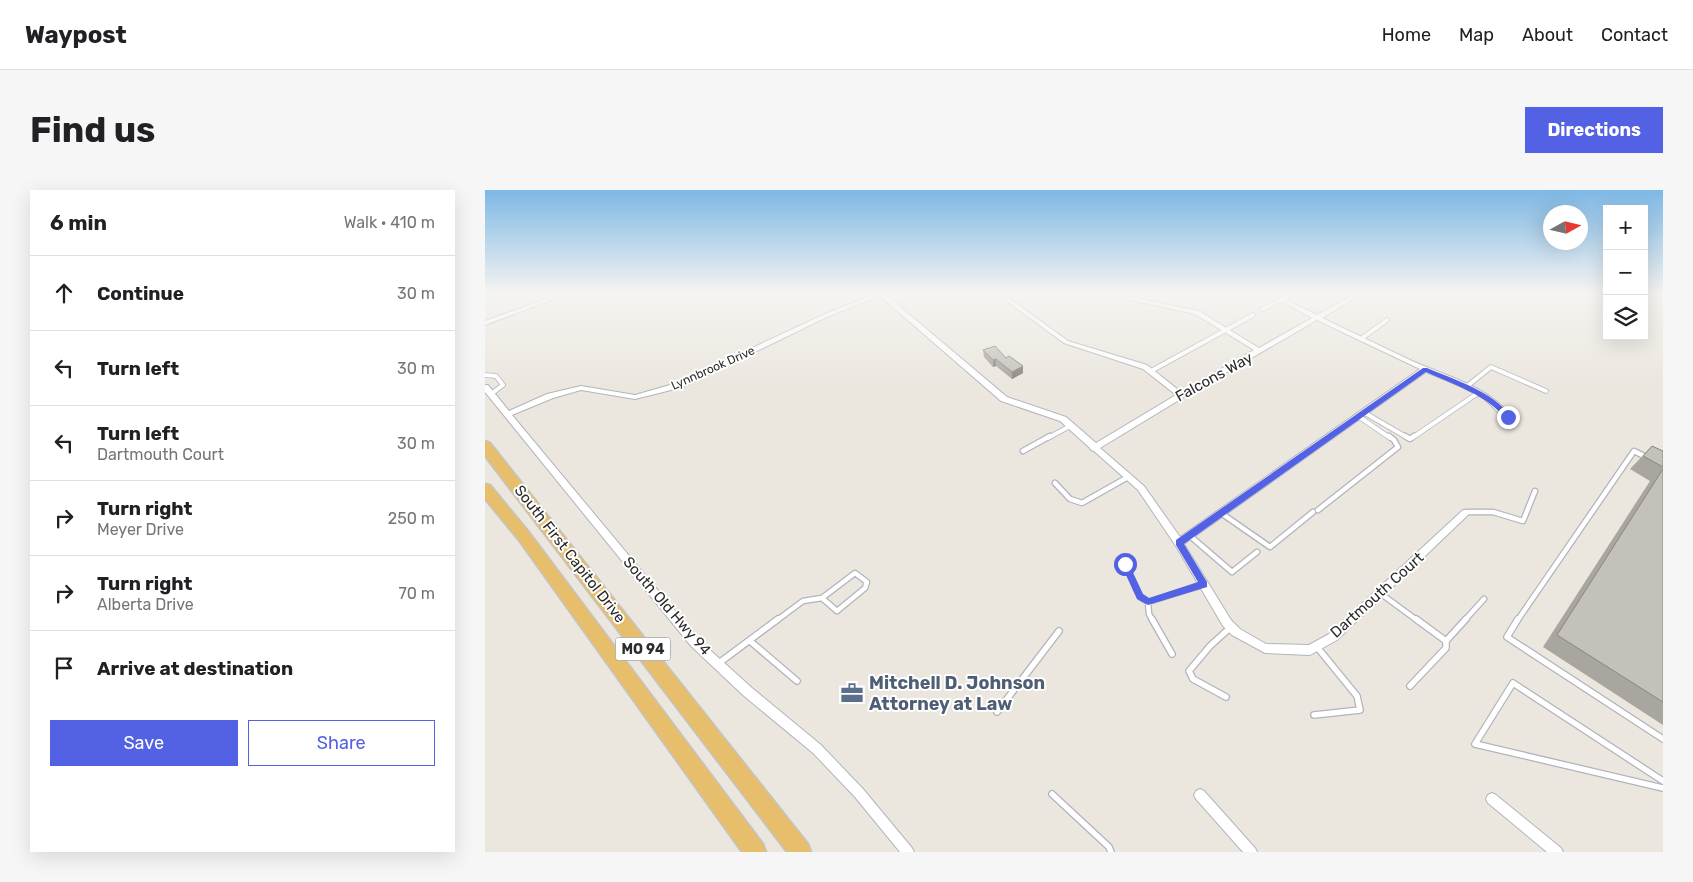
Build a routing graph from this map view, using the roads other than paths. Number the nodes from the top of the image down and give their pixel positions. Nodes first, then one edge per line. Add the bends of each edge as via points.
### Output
1 (808, 324) edge
2 (917, 324) edge
3 (1041, 324) edge
4 (1216, 324) edge
5 (1237, 324) edge
6 (1306, 324) edge
7 (1329, 324) edge
8 (1382, 324) edge
9 (1226, 330) junction
10 (1361, 339) junction
11 (1260, 351) junction
12 (1425, 369) junction
13 (1151, 371) junction
14 (485, 375) edge
15 (1466, 388) junction
16 (488, 391) edge
17 (1546, 391) dead end
18 (1478, 393) junction
19 (1181, 395) junction
20 (508, 414) junction
21 (1362, 415) junction
22 (1508, 417) dead end
23 (1071, 426) junction
24 (485, 446) edge
25 (1094, 448) junction
26 (1023, 451) dead end
27 (1648, 458) edge
28 (1128, 477) junction
29 (1055, 483) dead end
30 (485, 489) edge
31 (1535, 491) dead end
32 (1466, 512) joint
33 (1221, 513) junction
34 (1189, 535) junction
35 (1179, 543) junction
36 (1257, 552) dead end
37 (1125, 564) dead end
38 (1204, 584) junction
39 (1380, 594) junction
40 (822, 598) junction
41 (1484, 599) dead end
42 (1148, 602) junction
43 (1231, 627) junction
44 (1059, 631) dead end
45 (750, 641) junction
46 (1445, 641) junction
47 (1317, 647) junction
48 (1172, 654) dead end
49 (718, 664) junction
50 (797, 681) dead end
51 (1410, 686) dead end
52 (1226, 697) dead end
53 (997, 712) dead end
54 (1314, 715) dead end
55 (1663, 739) edge
56 (1663, 781) edge
57 (1663, 788) edge
58 (1052, 794) dead end
59 (1200, 795) dead end
60 (1492, 799) dead end
61 (755, 852) edge
62 (800, 852) edge
63 (908, 852) edge
64 (1111, 852) edge
65 (1251, 852) edge
66 (1557, 852) edge

1 - 20 street, Lynnbrook Drive via 680,385 635,397 581,388 551,396
2 - 23 street, Dartmouth Court via 1004,399 1063,419
3 - 13 street via 1066,342
4 - 9 street
5 - 9 lane
6 - 11 street, Falcons Way
7 - 10 street
8 - 10 lane
9 - 11 street
9 - 13 lane
10 - 12 street
11 - 19 street, Falcons Way
12 - 15 street
12 - 21 street
13 - 19 street
14 - 16 lane via 493,374 501,379 503,385
15 - 17 lane via 1491,367
15 - 18 street
16 - 20 street, South Old Hwy 94
18 - 21 lane via 1410,439
18 - 22 street via 1501,408
19 - 25 street, Falcons Way
20 - 49 street, South Old Hwy 94 via 695,643
21 - 33 street
21 - 33 lane via 1394,440 1398,447 1270,547
23 - 25 street, Dartmouth Court
23 - 26 lane
24 - 62 highway, South First Capitol Drive / MO 94
25 - 28 street, Dartmouth Court
27 - 55 lane via 1634,451 1507,637
28 - 29 lane via 1081,503 1070,499
28 - 35 street, Dartmouth Court via 1141,488
30 - 61 highway, South First Capitol Drive / MO 94 via 523,535
31 - 32 lane via 1523,521 1493,512
32 - 39 street, Dartmouth Court
33 - 34 street
34 - 35 street
34 - 36 lane via 1232,572
35 - 38 street, Dartmouth Court
37 - 42 lane via 1140,597
38 - 42 lane
38 - 43 street, Dartmouth Court
39 - 46 lane
39 - 47 street, Dartmouth Court via 1333,637
40 - 40 lane via 855,573 867,582 865,588 837,611
40 - 45 lane via 803,601
41 - 46 lane
42 - 48 lane via 1149,614
43 - 47 street, Dartmouth Court via 1265,648 1310,650
43 - 52 lane via 1189,672 1193,680
44 - 53 lane
45 - 49 lane
45 - 50 lane
46 - 51 lane via 1446,648
47 - 54 lane via 1357,696 1360,710
49 - 63 street, South Old Hwy 94 via 817,749
56 - 57 lane via 1513,683 1475,744
58 - 64 lane
59 - 65 street
60 - 66 street

